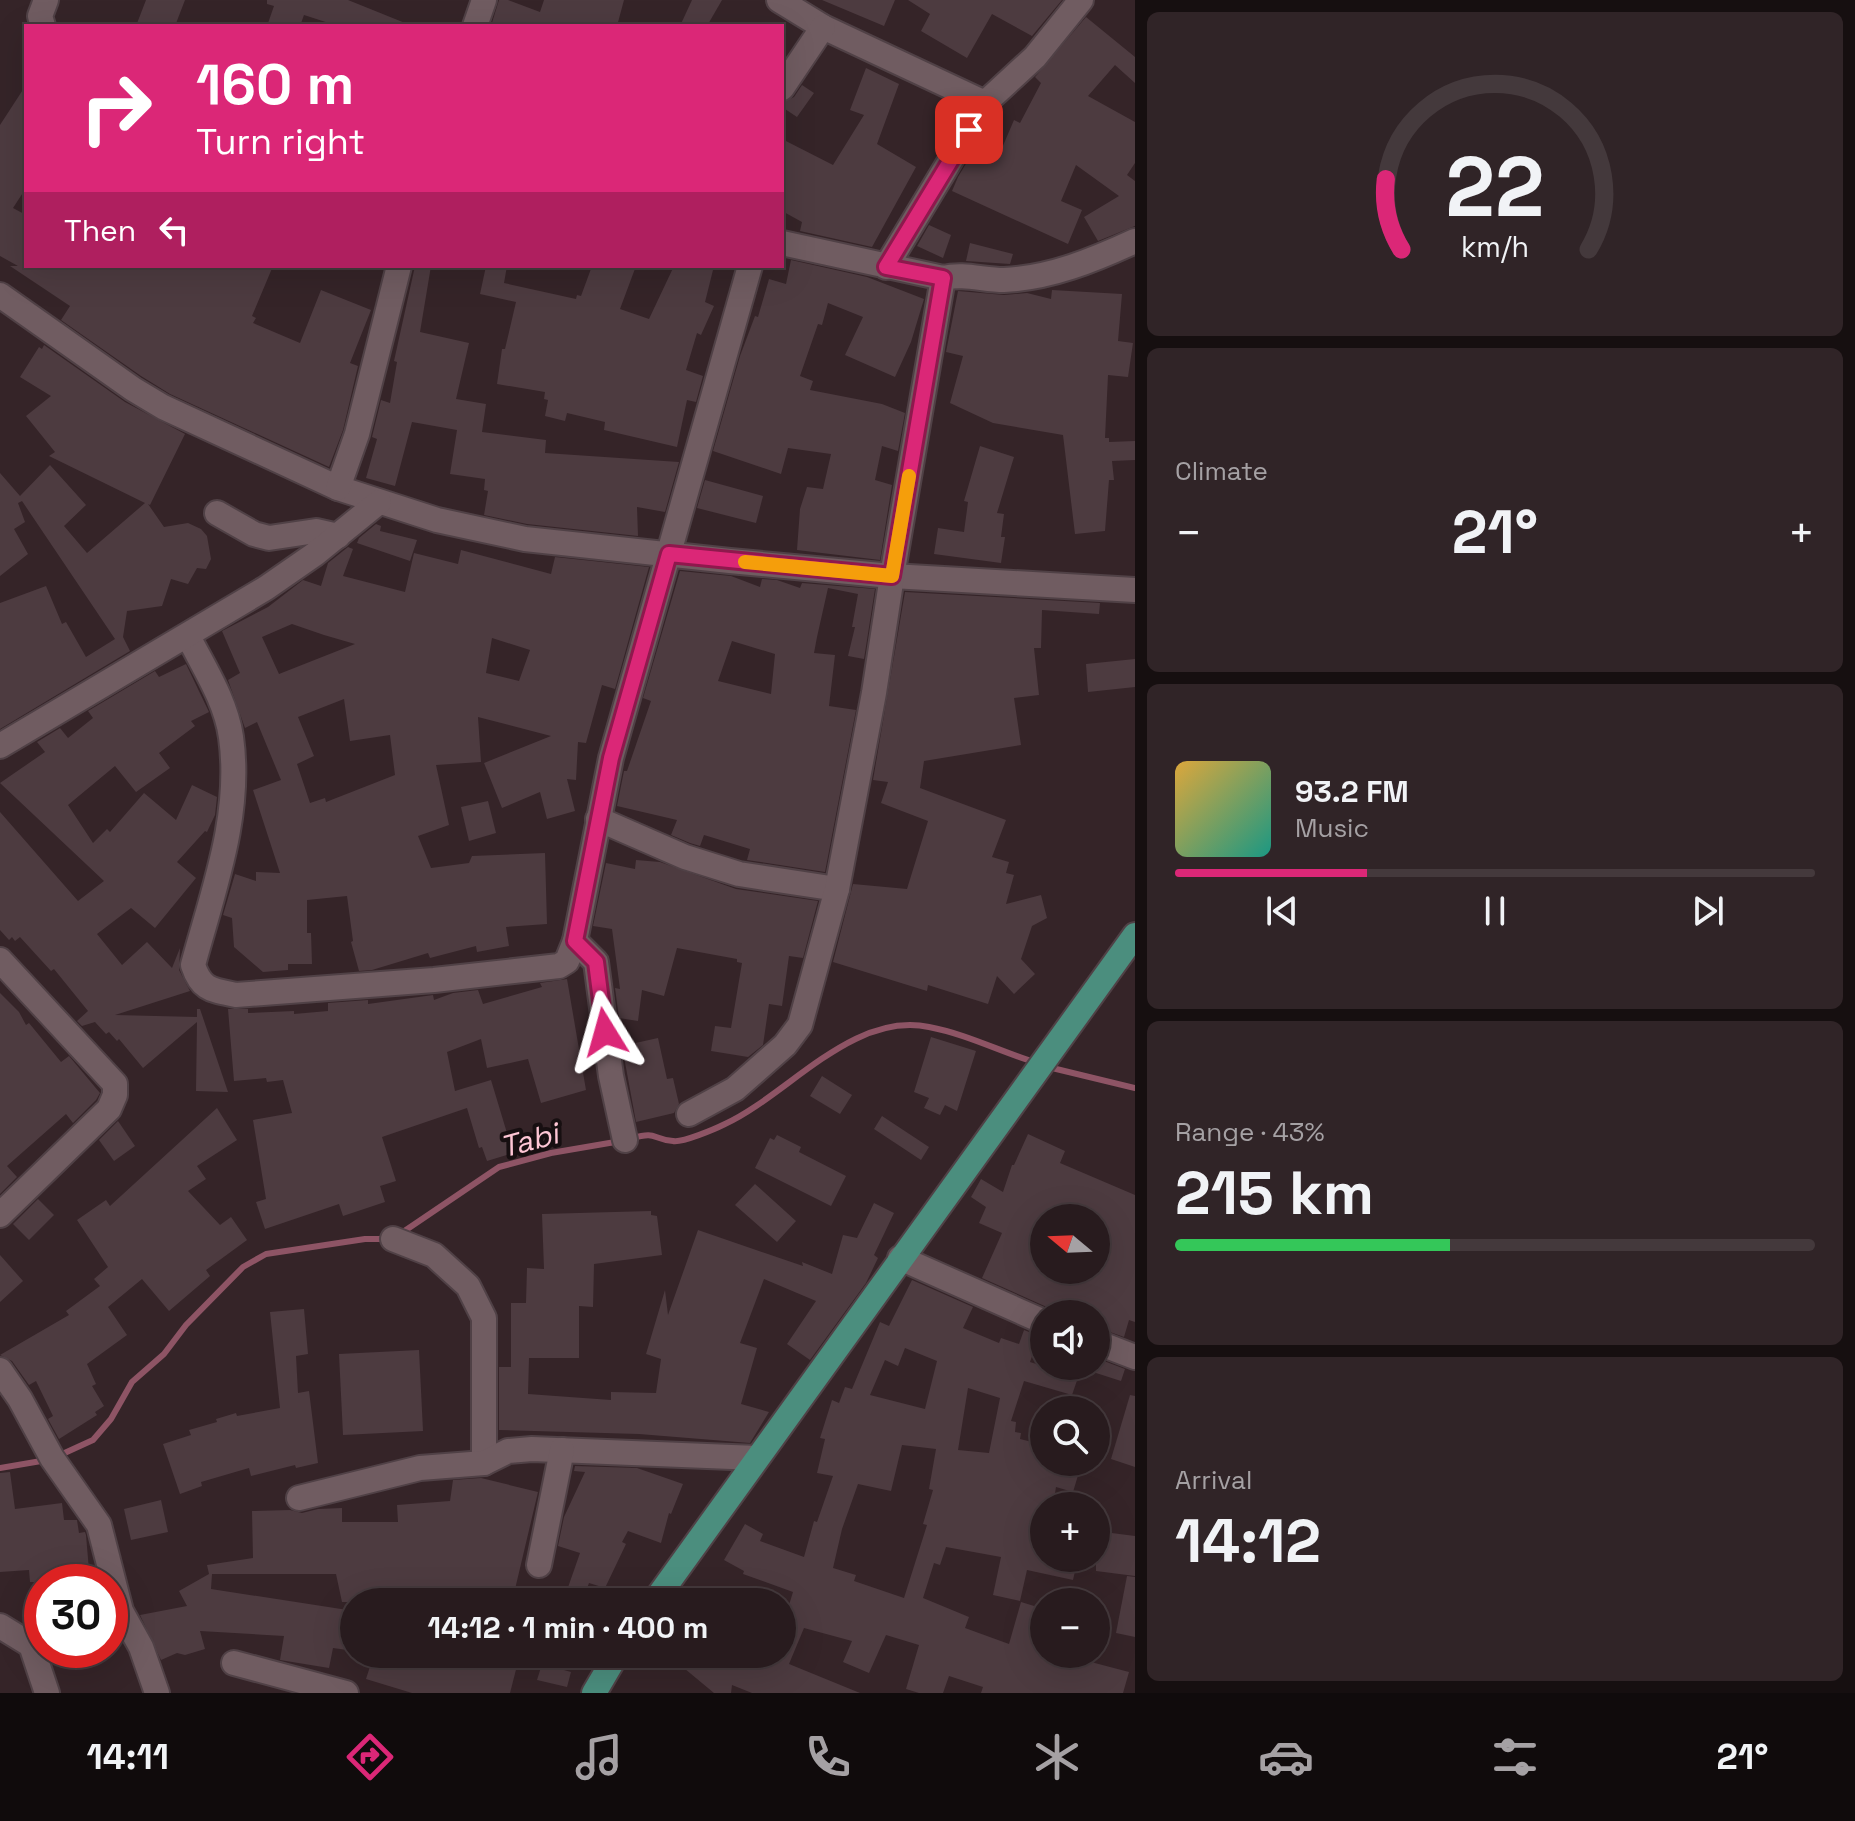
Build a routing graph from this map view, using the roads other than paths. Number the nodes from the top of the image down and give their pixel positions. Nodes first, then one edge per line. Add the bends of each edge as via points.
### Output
1 (46, 0) edge
2 (484, 0) edge
3 (779, 0) edge
4 (1081, 0) edge
5 (42, 24) edge
6 (476, 24) edge
7 (823, 27) junction
8 (784, 85) edge
9 (985, 103) junction
10 (1135, 241) edge
11 (784, 243) edge
12 (886, 267) junction
13 (398, 268) edge
14 (749, 268) edge
15 (943, 278) junction
16 (0, 295) edge
17 (338, 488) junction
18 (379, 502) junction
19 (217, 513) dead end
20 (338, 536) junction
21 (669, 554) junction
22 (892, 576) junction
23 (1135, 590) edge
24 (188, 636) junction
25 (0, 746) edge
26 (598, 819) junction
27 (837, 889) junction
28 (1135, 935) edge
29 (575, 941) junction
30 (0, 960) edge
31 (689, 1114) dead end
32 (625, 1140) dead end
33 (0, 1215) edge
34 (393, 1239) dead end
35 (900, 1258) junction
36 (1030, 1316) edge
37 (1110, 1347) edge
38 (1135, 1357) edge
39 (0, 1370) edge
40 (562, 1450) junction
41 (757, 1458) junction
42 (484, 1463) junction
43 (299, 1498) dead end
44 (539, 1565) dead end
45 (664, 1588) edge
46 (0, 1626) edge
47 (234, 1663) dead end
48 (609, 1668) edge
49 (47, 1693) edge
50 (157, 1693) edge
51 (346, 1693) edge
52 (594, 1693) edge

1 - 5 street
2 - 6 street
3 - 7 street
4 - 9 street via 1035,57
7 - 8 street
7 - 9 street
9 - 12 street
10 - 15 street via 1039,276
11 - 12 street
12 - 15 street
13 - 17 street via 357,434
14 - 21 street
15 - 22 street
16 - 17 street via 163,407
17 - 18 street
18 - 20 street
18 - 21 street via 480,531
19 - 20 street via 269,538 316,531
20 - 24 street
21 - 22 street
21 - 26 street
22 - 23 street
22 - 27 street
24 - 25 street
24 - 29 street via 220,699 231,736 233,790 229,832 193,965 198,981 236,995 434,980 559,966 567,961
26 - 27 street via 739,874
26 - 29 street
27 - 31 street via 800,1025 735,1089
28 - 35 main road
29 - 32 street via 596,962
30 - 33 street via 115,1084 115,1095 109,1109
34 - 42 street via 434,1255 468,1286 484,1318
35 - 36 street
35 - 41 main road
37 - 38 street
39 - 50 street via 99,1525 121,1611
40 - 41 street
40 - 42 street via 508,1451
40 - 44 street
41 - 45 main road
42 - 43 street via 420,1468
46 - 49 street via 31,1645
47 - 51 street
48 - 52 main road

